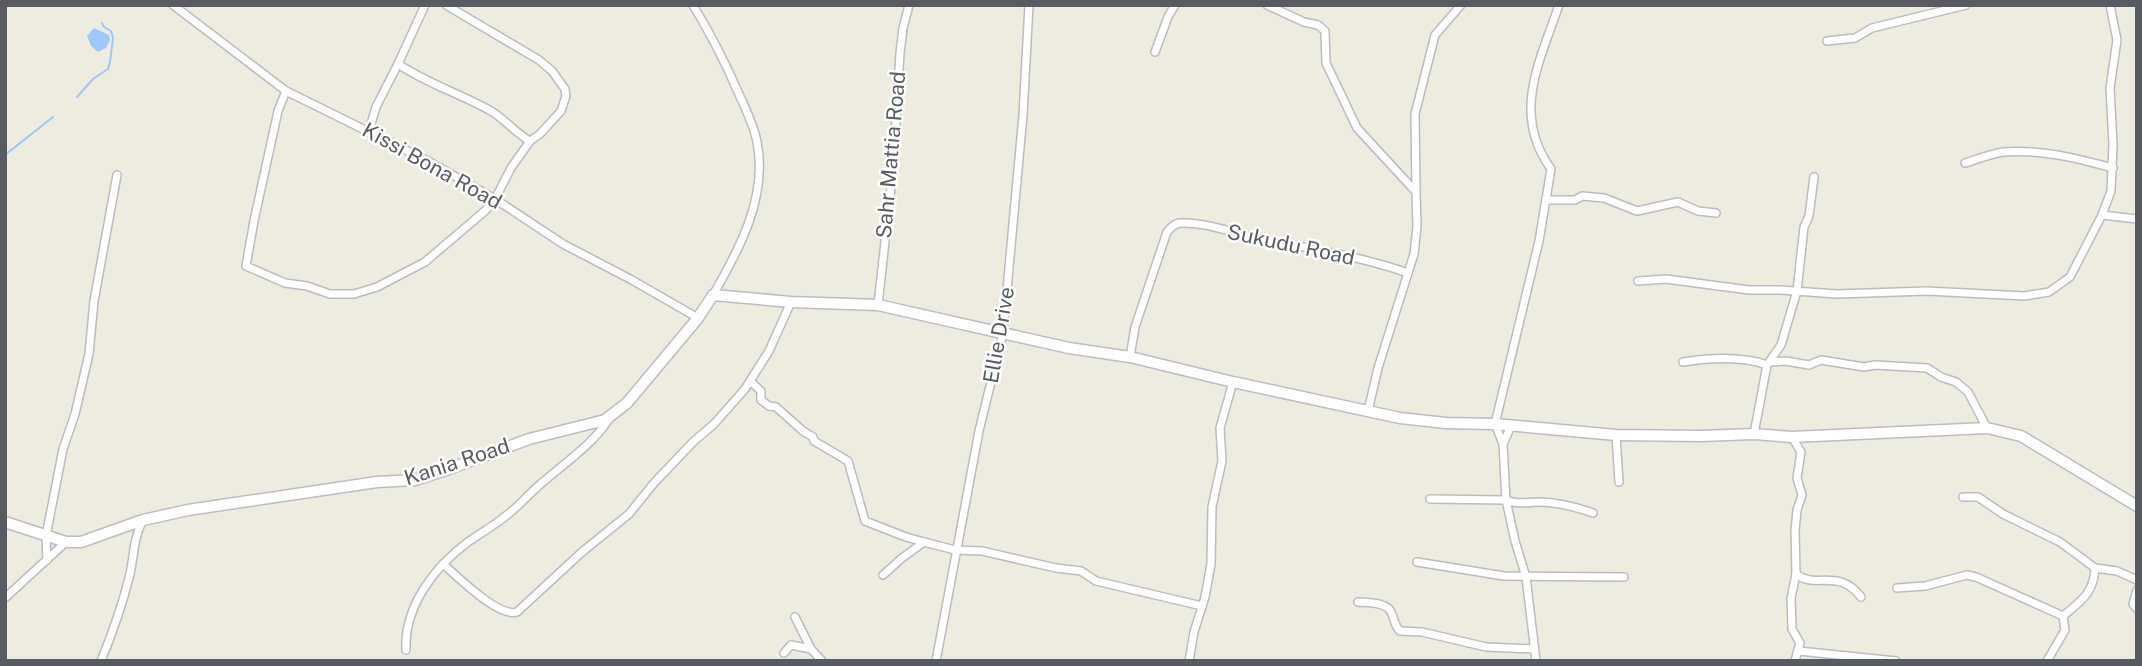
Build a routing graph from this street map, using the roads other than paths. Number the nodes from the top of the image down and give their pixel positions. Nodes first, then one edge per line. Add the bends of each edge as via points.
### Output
1 (173, 5) edge
2 (425, 5) edge
3 (446, 5) edge
4 (693, 5) edge
5 (909, 5) edge
6 (1029, 5) edge
7 (1175, 5) edge
8 (1267, 5) edge
9 (1461, 5) edge
10 (1559, 5) edge
11 (1966, 5) edge
12 (2110, 5) edge
13 (1828, 41) dead end
14 (1155, 52) dead end
15 (398, 64) junction
16 (286, 91) junction
17 (369, 131) junction
18 (530, 141) junction
19 (1965, 163) dead end
20 (2113, 169) junction
21 (117, 175) dead end
22 (1814, 177) dead end
23 (1416, 192) junction
24 (495, 199) junction
25 (1546, 200) junction
26 (1716, 213) dead end
27 (2102, 215) junction
28 (2137, 219) edge
29 (1408, 273) junction
30 (1638, 281) dead end
31 (1797, 291) junction
32 (713, 295) junction
33 (791, 302) junction
34 (878, 305) junction
35 (698, 318) junction
36 (1003, 333) junction
37 (1130, 357) junction
38 (1683, 362) dead end
39 (1768, 363) junction
40 (751, 382) junction
41 (1233, 383) junction
42 (1368, 411) junction
43 (611, 416) junction
44 (1495, 424) junction
45 (1511, 426) junction
46 (1987, 428) junction
47 (1616, 435) junction
48 (1754, 435) junction
49 (1792, 437) junction
50 (1503, 444) junction
51 (1619, 482) dead end
52 (1963, 497) dead end
53 (1430, 499) dead end
54 (1506, 500) junction
55 (2137, 506) edge
56 (1593, 513) dead end
57 (143, 520) junction
58 (5, 522) edge
59 (46, 536) junction
60 (66, 542) junction
61 (924, 542) junction
62 (955, 550) junction
63 (47, 560) junction
64 (1417, 562) dead end
65 (444, 565) junction
66 (2095, 568) junction
67 (1796, 574) junction
68 (883, 575) dead end
69 (1526, 577) junction
70 (1624, 577) dead end
71 (2137, 580) edge
72 (1897, 588) dead end
73 (2137, 590) edge
74 (1861, 597) dead end
75 (5, 598) edge
76 (1359, 602) dead end
77 (1202, 606) junction
78 (2137, 609) edge
79 (2063, 616) junction
80 (795, 617) dead end
81 (811, 649) junction
82 (1534, 649) junction
83 (406, 650) dead end
84 (1799, 651) junction
85 (784, 653) dead end
86 (101, 661) edge
87 (822, 661) edge
88 (936, 661) edge
89 (1189, 661) edge
90 (1536, 661) edge
91 (1796, 661) edge
92 (1896, 661) edge
93 (2048, 661) edge

1 - 16 street, Kissi Bona Road
2 - 15 street
3 - 18 street via 521,49 552,71 565,89 561,111
4 - 32 street via 733,81 758,144 759,184 753,208 738,250
5 - 34 street, Sahr Mattia Road via 900,53
6 - 36 street, Ellie Drive
7 - 14 street
8 - 23 street via 1325,31 1326,63 1357,128
9 - 23 street via 1435,35 1415,114
10 - 25 street via 1538,61 1530,111 1551,169
11 - 13 street via 1872,28 1855,38
12 - 20 street via 2117,40 2110,88
15 - 17 street
15 - 18 street via 495,113
16 - 17 street, Kissi Bona Road
16 - 24 street via 246,266 285,283 330,294 354,294 425,262
17 - 24 street, Kissi Bona Road
18 - 24 street
19 - 20 street via 2003,152 2045,153
20 - 27 street
21 - 59 street via 89,355 63,449
22 - 31 street
23 - 29 street via 1414,254
24 - 35 street, Kissi Bona Road via 563,244
25 - 26 street via 1604,198 1637,211 1678,202
25 - 44 street
27 - 28 street
27 - 31 street via 2070,277 2038,295
29 - 37 street, Sukudu Road via 1207,226 1173,225 1138,315
29 - 42 street
30 - 31 street via 1666,279
31 - 39 street via 1781,345
32 - 33 main road
32 - 35 main road, Kania Road
33 - 34 main road
33 - 40 street
34 - 36 main road
35 - 43 main road, Kania Road
36 - 37 main road
36 - 62 street, Ellie Drive
37 - 41 main road
38 - 39 street via 1742,359
39 - 46 street via 1809,365 1821,360 1864,367 1927,368 1968,392
39 - 48 street
40 - 61 street via 761,391 761,400 848,461 865,521
40 - 65 street via 629,514 516,612 500,610
41 - 42 main road
41 - 77 street via 1220,428 1222,461 1212,507 1211,564
42 - 44 main road via 1446,424
43 - 57 main road, Kania Road via 589,426 529,439 415,480 228,503
43 - 65 street via 601,432
44 - 45 main road
44 - 50 street
45 - 47 main road
45 - 50 street
46 - 49 main road
46 - 55 main road via 2021,436
47 - 48 main road
47 - 51 street
48 - 49 main road
49 - 67 street via 1801,453
50 - 54 street
52 - 66 street via 1978,497 2060,542
53 - 54 street
54 - 56 street
54 - 69 street
57 - 60 main road, Kania Road via 81,542
57 - 86 street via 127,587
58 - 59 main road
59 - 60 main road
59 - 63 street
60 - 63 street
61 - 62 street
61 - 68 street
62 - 77 street via 1081,571 1096,581
62 - 88 street, Ellie Drive
63 - 75 street
64 - 69 street
65 - 83 street via 413,608
66 - 71 street
66 - 79 street via 2094,582 2083,599
67 - 74 street via 1801,579 1847,583
67 - 84 street via 1792,629
69 - 70 street
69 - 82 street
72 - 79 street via 1967,575
73 - 78 street via 2133,604
76 - 82 street via 1387,606 1400,631 1486,647
77 - 89 street
79 - 93 street via 2065,629
80 - 81 street
81 - 85 street via 791,645
81 - 87 street
82 - 90 street
84 - 91 street
84 - 92 street

